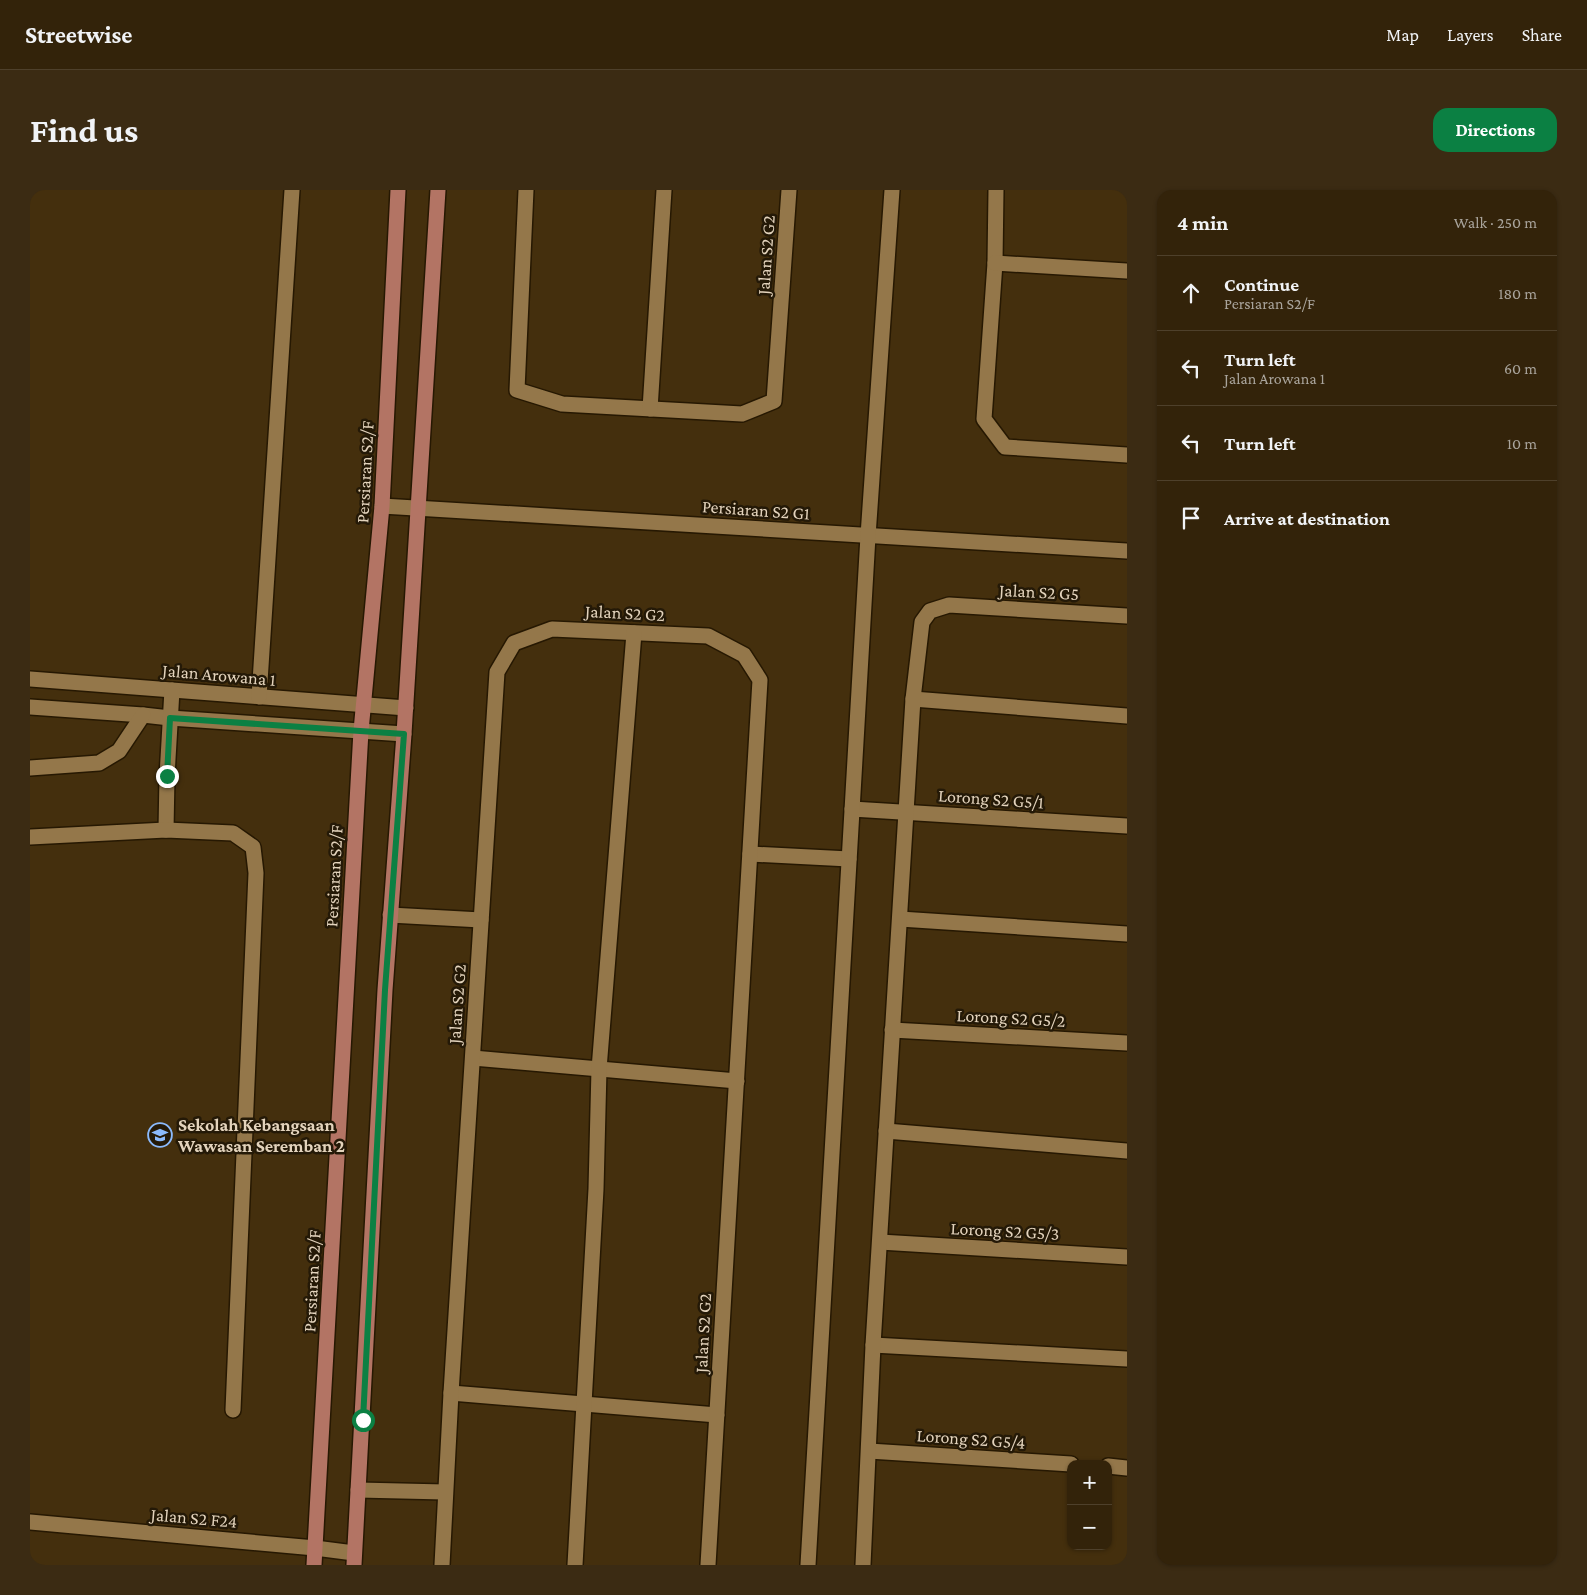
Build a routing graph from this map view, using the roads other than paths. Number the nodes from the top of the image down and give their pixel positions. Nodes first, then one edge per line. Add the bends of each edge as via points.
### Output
1 (292, 190) edge
2 (398, 190) edge
3 (438, 190) edge
4 (526, 190) edge
5 (664, 190) edge
6 (789, 190) edge
7 (892, 190) edge
8 (996, 190) edge
9 (995, 263) junction
10 (1127, 272) edge
11 (650, 409) junction
12 (1127, 455) edge
13 (382, 506) junction
14 (418, 508) junction
15 (868, 536) junction
16 (1127, 551) edge
17 (1127, 616) edge
18 (634, 633) junction
19 (30, 679) edge
20 (172, 690) junction
21 (259, 697) junction
22 (913, 699) junction
23 (363, 706) junction
24 (30, 707) edge
25 (406, 708) junction
26 (143, 715) junction
27 (1127, 716) edge
28 (170, 718) junction
29 (361, 731) junction
30 (404, 734) junction
31 (30, 768) edge
32 (852, 809) junction
33 (906, 812) junction
34 (1127, 826) edge
35 (166, 830) junction
36 (30, 837) edge
37 (750, 854) junction
38 (849, 859) junction
39 (390, 915) junction
40 (900, 919) junction
41 (481, 920) junction
42 (1127, 934) edge
43 (892, 1030) junction
44 (1127, 1043) edge
45 (473, 1058) junction
46 (599, 1069) junction
47 (737, 1081) junction
48 (886, 1131) junction
49 (1127, 1151) edge
50 (880, 1242) junction
51 (1127, 1257) edge
52 (873, 1345) junction
53 (1127, 1359) edge
54 (451, 1393) junction
55 (584, 1403) junction
56 (234, 1410) dead end
57 (717, 1415) junction
58 (869, 1451) junction
59 (1067, 1464) edge
60 (1112, 1466) edge
61 (1127, 1468) edge
62 (358, 1490) junction
63 (445, 1492) junction
64 (30, 1522) edge
65 (315, 1548) junction
66 (354, 1559) edge
67 (314, 1565) edge
68 (442, 1565) edge
69 (575, 1565) edge
70 (708, 1565) edge
71 (808, 1565) edge
72 (863, 1565) edge

1 - 21 street
2 - 13 main road, Persiaran S2/F
3 - 14 main road
4 - 11 street, Jalan S2 G2 via 517,390 562,404
5 - 11 street
6 - 11 street, Jalan S2 G2 via 774,401 742,414
7 - 15 street
8 - 9 street
9 - 10 street
9 - 12 street via 984,419 1005,447
13 - 14 street, Persiaran S2 G1
13 - 23 main road, Persiaran S2/F
14 - 15 street, Persiaran S2 G1
14 - 25 main road
15 - 16 street, Persiaran S2 G1
15 - 32 street
17 - 22 street, Jalan S2 G5 via 949,605 930,611 922,622
18 - 37 street, Jalan S2 G2 via 708,636 744,655 760,680
18 - 41 street, Jalan S2 G2 via 552,629 514,643 497,672
18 - 46 street
19 - 20 street, Jalan Arowana 1
20 - 21 street, Jalan Arowana 1
20 - 28 street
21 - 23 street, Jalan Arowana 1
22 - 27 street
22 - 33 street
23 - 25 street, Jalan Arowana 1
23 - 29 main road, Persiaran S2/F
24 - 26 street
25 - 30 main road
26 - 28 street
26 - 31 street via 119,751 99,763
28 - 29 street
28 - 35 street
29 - 30 street
29 - 65 main road, Persiaran S2/F
30 - 39 main road
32 - 33 street, Lorong S2 G5/1
32 - 38 street
33 - 34 street, Lorong S2 G5/1
33 - 40 street
35 - 36 street
35 - 56 street via 233,833 253,846 256,873
37 - 38 street
37 - 47 street, Jalan S2 G2
38 - 71 street
39 - 41 street
39 - 62 main road
40 - 42 street
40 - 43 street
41 - 45 street, Jalan S2 G2
43 - 44 street, Lorong S2 G5/2
43 - 48 street
45 - 46 street
45 - 54 street, Jalan S2 G2
46 - 47 street
46 - 55 street
47 - 57 street, Jalan S2 G2
48 - 49 street
48 - 50 street
50 - 51 street, Lorong S2 G5/3
50 - 52 street
52 - 53 street
52 - 58 street
54 - 55 street
54 - 63 street, Jalan S2 G2
55 - 57 street
55 - 69 street
57 - 70 street, Jalan S2 G2
58 - 59 street, Lorong S2 G5/4
58 - 72 street
60 - 61 street
62 - 63 street
62 - 66 main road
63 - 68 street, Jalan S2 G2
64 - 65 street, Jalan S2 F24
65 - 66 street, Jalan S2 F24
65 - 67 main road, Persiaran S2/F

